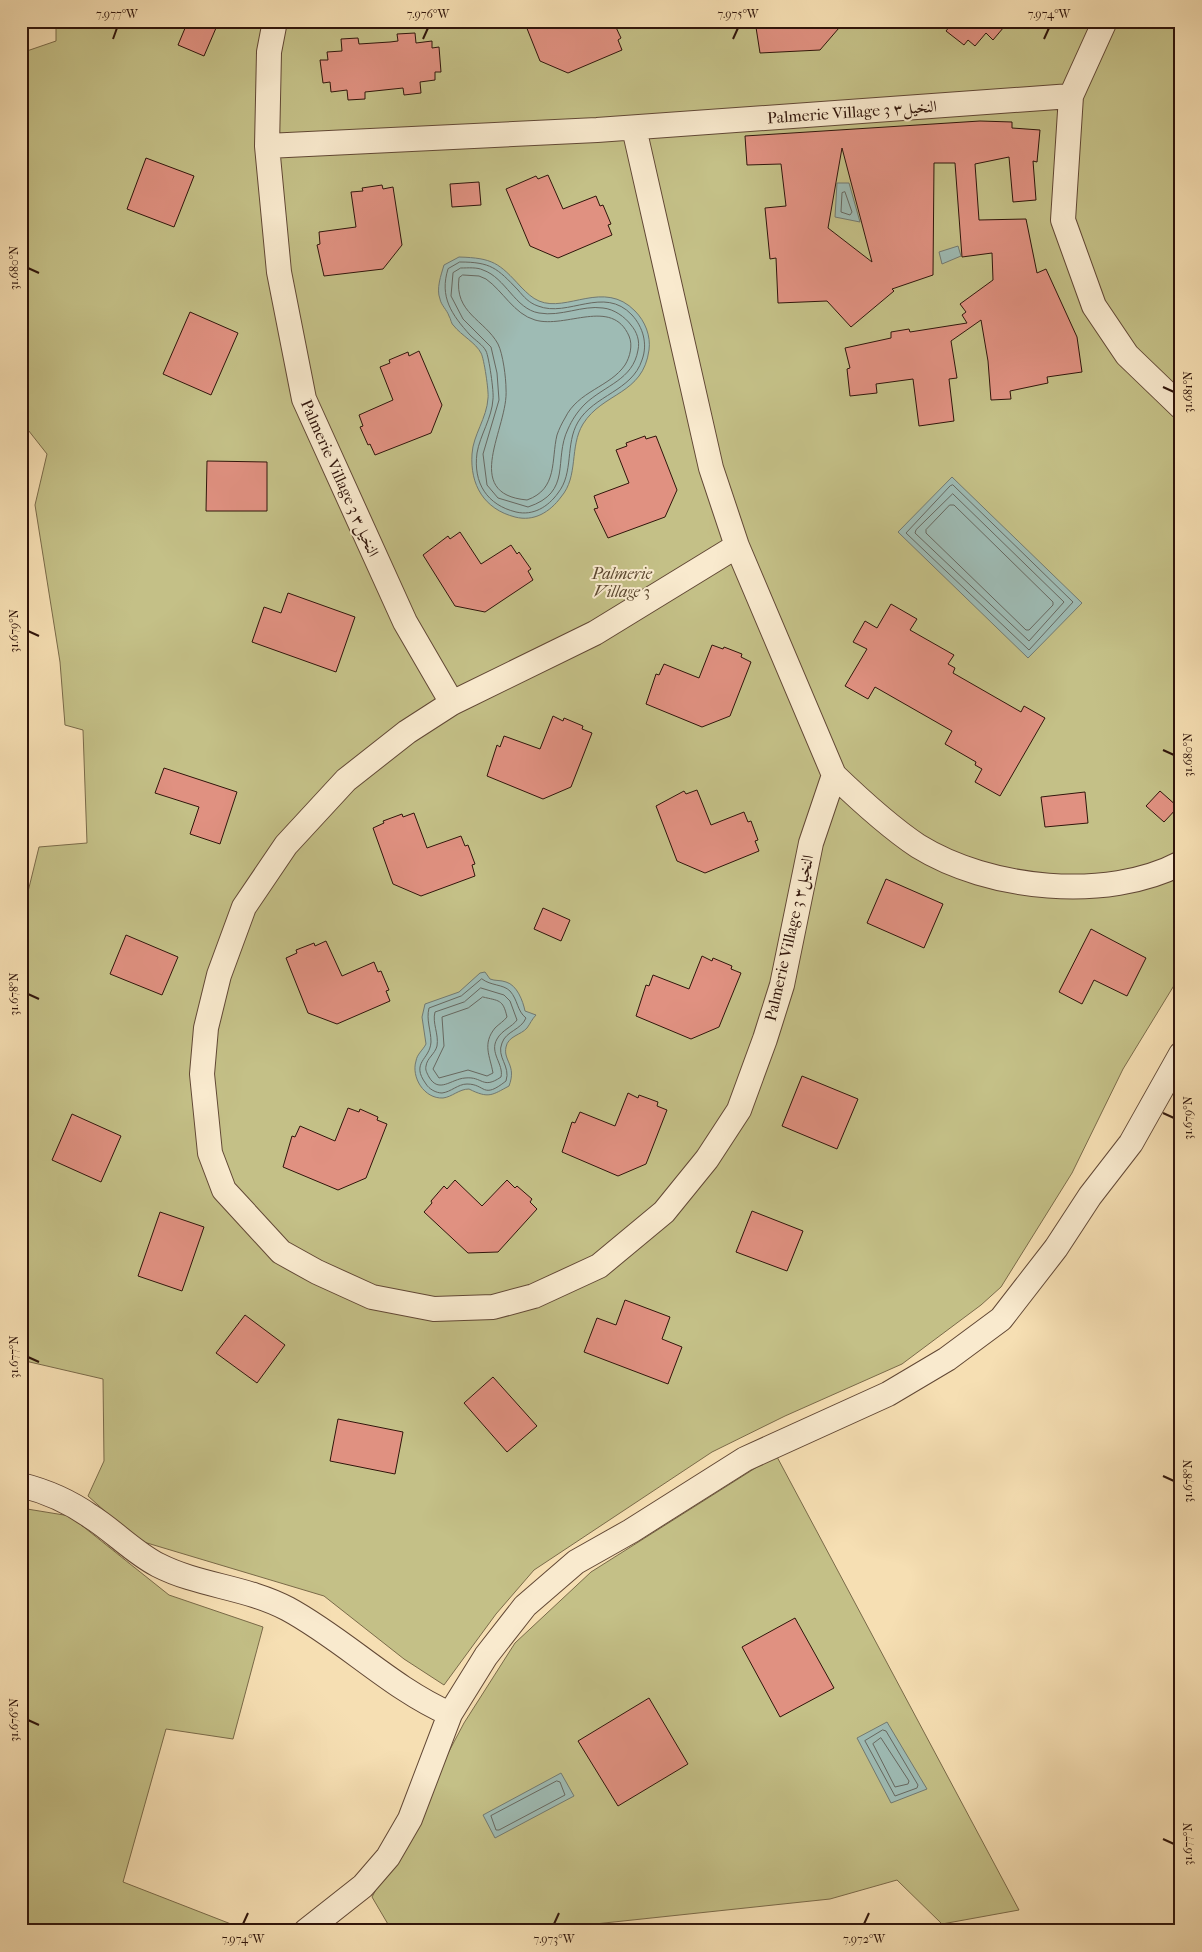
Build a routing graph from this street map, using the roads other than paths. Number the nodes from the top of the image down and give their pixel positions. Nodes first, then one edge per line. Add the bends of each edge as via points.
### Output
1 (275, 21) edge
2 (1106, 21) edge
3 (1071, 96) junction
4 (634, 128) junction
5 (267, 146) junction
6 (1181, 407) edge
7 (737, 546) junction
8 (452, 703) junction
9 (834, 775) junction
10 (1181, 863) edge
11 (1181, 1054) edge
12 (21, 1485) edge
13 (450, 1714) junction
14 (306, 1931) edge

1 - 5 street, Palmerie Village 3 النخيل٣ via 269,52
2 - 3 street
3 - 4 street, Palmerie Village 3 النخيل٣
3 - 6 street via 1063,220 1080,269 1094,306 1127,355
4 - 5 street, Palmerie Village 3 النخيل٣
4 - 7 street via 711,468
5 - 8 street, Palmerie Village 3 النخيل٣ via 279,272 304,399 404,622
7 - 8 street, Palmerie Village 3 النخيل٣ via 595,633
7 - 9 street
8 - 9 street, Palmerie Village 3 النخيل٣ via 407,732 346,780 286,846 244,907 219,975 206,1028 202,1074 210,1153 224,1190 281,1252 372,1296 434,1309 493,1307 534,1296 599,1266 664,1212 707,1159 739,1109 766,1039 782,986 811,842
9 - 10 street via 919,846 976,872 1040,886 1106,886 1160,874
11 - 13 street via 1132,1143 1001,1319 947,1359 888,1394 745,1459 576,1562 525,1606 486,1656
12 - 13 street via 59,1499 90,1516 159,1565 265,1598 288,1609 425,1703
13 - 14 street via 410,1818 388,1857 363,1886

